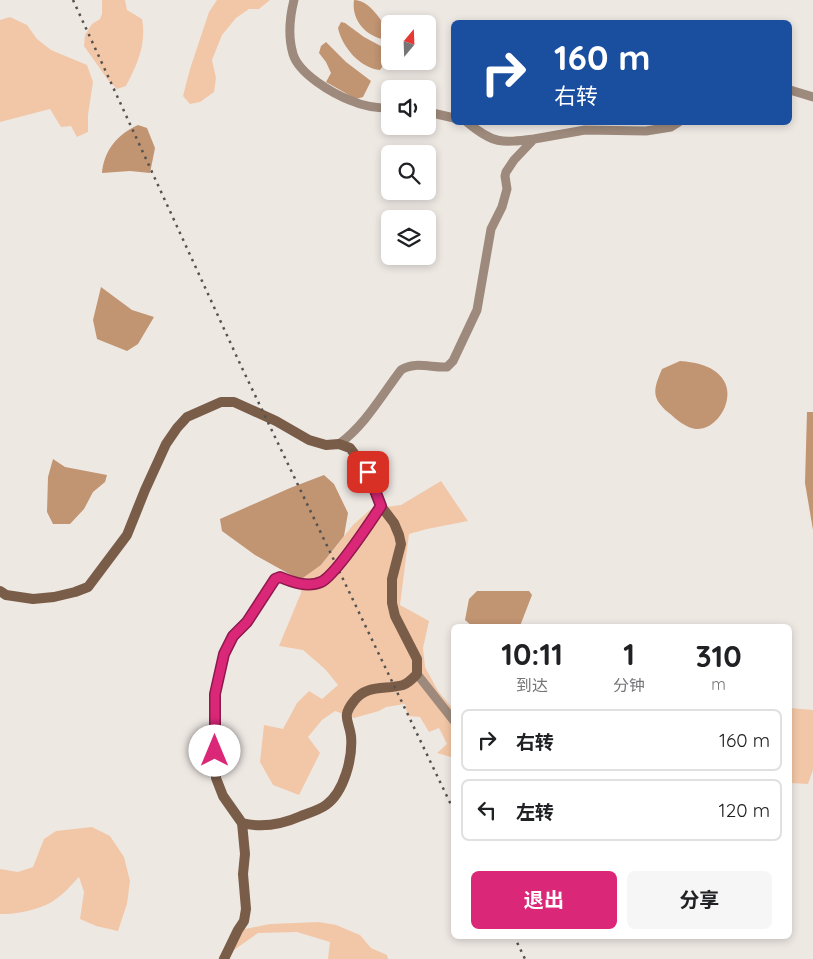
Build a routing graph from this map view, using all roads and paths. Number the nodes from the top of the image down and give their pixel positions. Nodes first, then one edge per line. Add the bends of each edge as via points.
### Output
1 (294, 0) edge
2 (792, 91) edge
3 (813, 97) edge
4 (381, 107) edge
5 (436, 114) edge
6 (451, 117) edge
7 (471, 125) edge
8 (675, 125) edge
9 (534, 138) junction
10 (340, 444) junction
11 (381, 506) junction
12 (0, 591) edge
13 (417, 674) junction
14 (451, 717) edge
15 (242, 823) junction
16 (224, 959) edge

1 - 4 street via 290,28 293,55 306,73 327,89 353,102
2 - 3 street
5 - 6 street
7 - 9 street via 488,138 499,141
8 - 9 street via 646,131 585,130
9 - 10 street via 506,172 507,189 491,229 477,310 453,361 447,367 414,365 401,370 366,419
10 - 11 street via 350,448 368,472
10 - 12 street via 326,445 309,440 234,402 221,402 209,407 187,417 166,444 127,535 88,587 68,594 33,599
11 - 13 street via 394,523 401,544 392,579 392,603 395,616 418,659
11 - 15 street via 322,582 309,584 280,577 275,579 247,622 233,636 224,654 215,694 216,778 223,796
13 - 14 street
13 - 15 street via 404,685 377,687 354,700 347,712 351,751 344,778 326,805 290,821 260,825
15 - 16 street via 246,909 244,921

